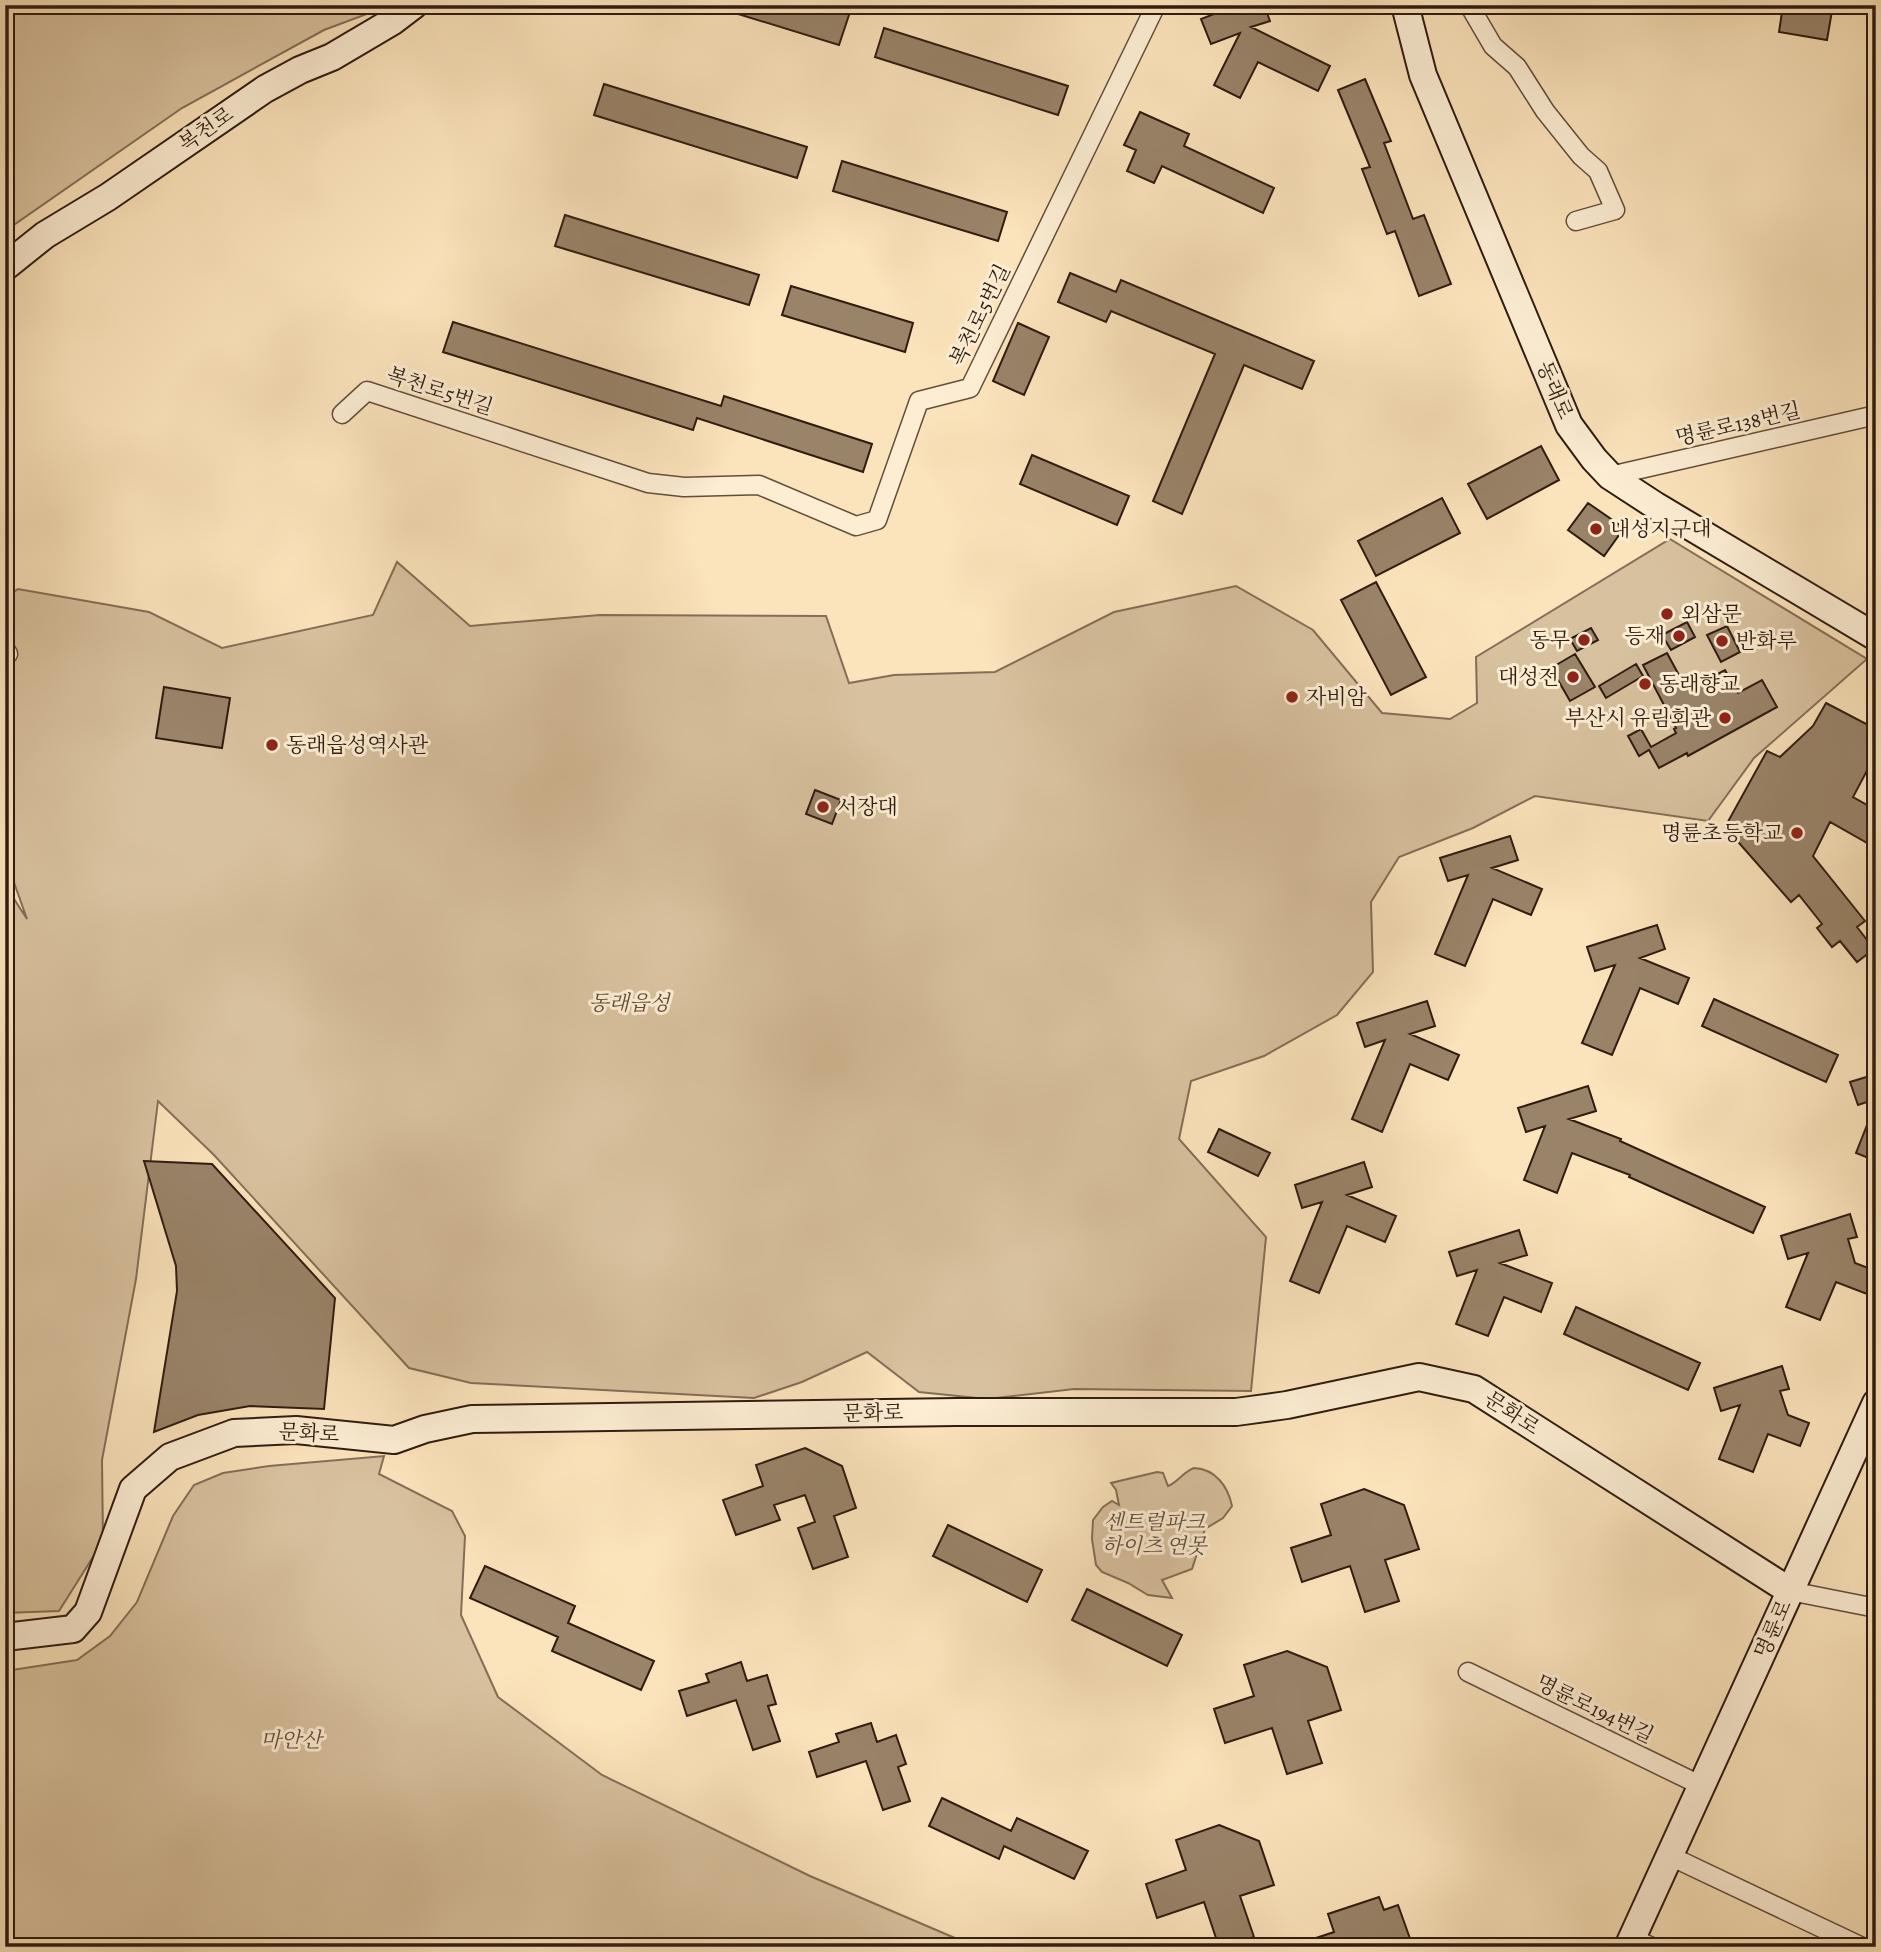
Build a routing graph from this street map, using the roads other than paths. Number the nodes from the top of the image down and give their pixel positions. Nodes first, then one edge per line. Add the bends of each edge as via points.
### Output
1 (414, 5) edge
2 (1156, 5) edge
3 (1405, 5) edge
4 (1469, 5) edge
5 (1576, 221) dead end
6 (5, 267) edge
7 (342, 414) dead end
8 (1876, 415) edge
9 (1610, 476) junction
10 (1876, 637) edge
11 (1876, 1403) edge
12 (1790, 1591) junction
13 (1876, 1608) edge
14 (5, 1637) edge
15 (1468, 1672) dead end
16 (1702, 1786) junction
17 (1670, 1856) junction
18 (1876, 1939) edge
19 (1638, 1944) edge
20 (1862, 1947) edge
21 (1871, 1947) edge

1 - 6 street, 복천로 via 332,57 265,89 45,235
2 - 7 street, 복천로5번길 via 970,388 919,401 877,520 856,526 759,485 648,483 367,391
3 - 9 street, 동래로 via 1423,75 1569,425
4 - 5 street via 1493,46 1517,66 1545,111 1598,171 1615,210
8 - 9 street, 명륜로138번길
9 - 10 street, 동래로
11 - 12 street, 명륜로
12 - 13 street
12 - 14 street, 문화로 via 1474,1388 1419,1377 1236,1412 472,1419 394,1440 296,1430 234,1433 170,1457 133,1489 88,1612 73,1629
12 - 16 street, 명륜로
15 - 16 street, 명륜로194번길
16 - 17 street, 명륜로
17 - 19 street, 명륜로
17 - 20 street
18 - 21 street

